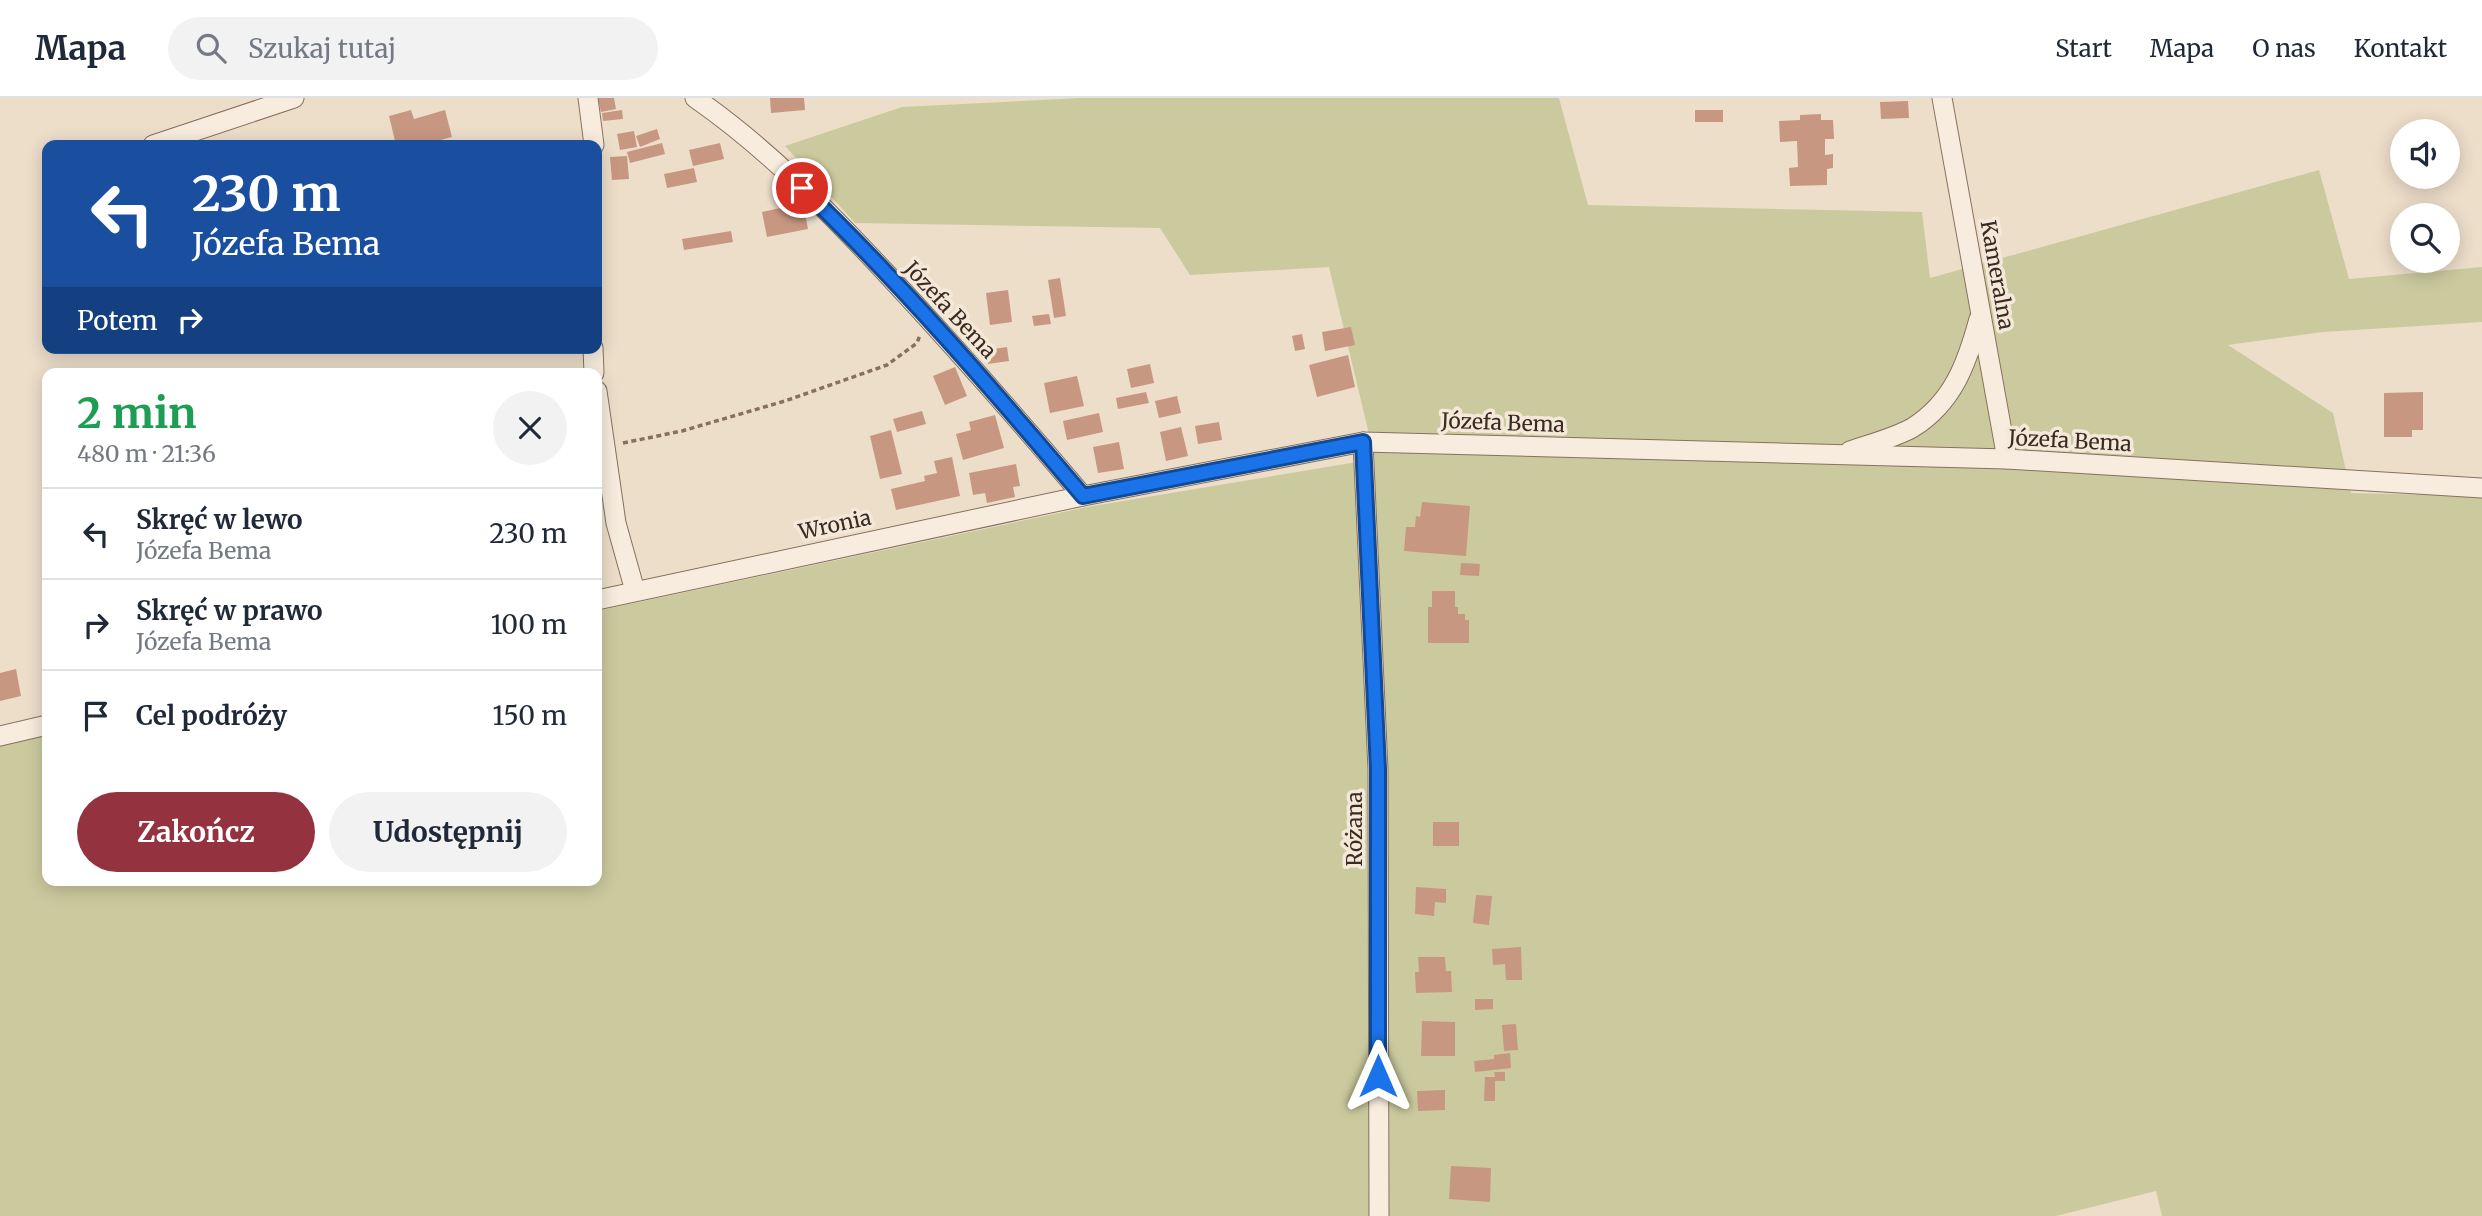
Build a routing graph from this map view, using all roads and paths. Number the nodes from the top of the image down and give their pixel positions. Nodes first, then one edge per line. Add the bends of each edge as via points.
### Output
1 (294, 98) edge
2 (588, 98) edge
3 (695, 98) edge
4 (1942, 98) edge
5 (168, 140) edge
6 (593, 140) edge
7 (1981, 312) junction
8 (926, 317) junction
9 (602, 431) edge
10 (1363, 442) junction
11 (604, 447) junction
12 (1839, 455) junction
13 (2007, 459) junction
14 (2482, 488) edge
15 (1083, 496) junction
16 (635, 591) junction
17 (602, 599) edge
18 (42, 726) edge
19 (0, 736) edge
20 (1379, 1216) edge

1 - 5 street
2 - 6 street
3 - 8 street, Józefa Bema via 763,149
4 - 7 street, Kameralna
7 - 12 street via 1965,368 1943,403 1911,428
7 - 13 street, Kameralna
8 - 11 path via 917,344 887,365 682,431
8 - 15 street, Józefa Bema
9 - 11 street
10 - 12 street, Józefa Bema
10 - 15 street, Józefa Bema
10 - 20 street, Różana via 1378,769
11 - 16 street via 622,549
12 - 13 street, Józefa Bema
13 - 14 street, Józefa Bema
15 - 16 street, Wronia
16 - 17 street, Wronia
18 - 19 street

